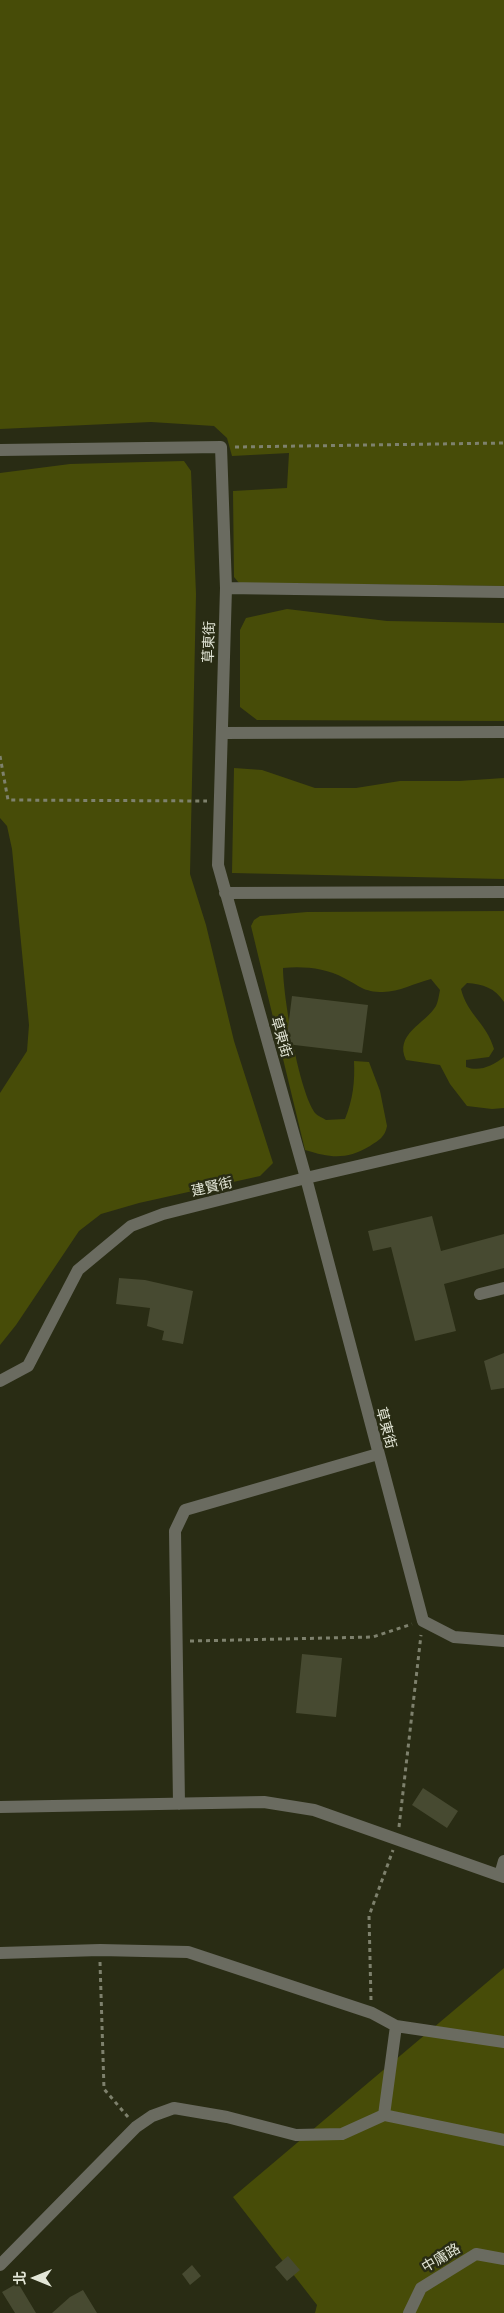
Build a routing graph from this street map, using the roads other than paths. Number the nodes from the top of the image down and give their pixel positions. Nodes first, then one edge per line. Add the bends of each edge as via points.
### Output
1 (0, 450) edge
2 (226, 588) junction
3 (504, 592) edge
4 (504, 732) edge
5 (222, 733) junction
6 (504, 892) edge
7 (225, 893) junction
8 (504, 1132) edge
9 (306, 1178) junction
10 (504, 1288) edge
11 (480, 1294) dead end
12 (0, 1381) edge
13 (378, 1454) junction
14 (504, 1642) edge
15 (179, 1804) junction
16 (0, 1808) edge
17 (504, 1861) edge
18 (502, 1876) edge
19 (0, 1953) edge
20 (396, 2026) junction
21 (504, 2042) edge
22 (384, 2115) junction
23 (504, 2140) edge
24 (504, 2259) edge
25 (0, 2265) edge
26 (409, 2313) edge

1 - 2 street, 草東街 via 221,447
2 - 3 street
2 - 5 street, 草東街
4 - 5 street
5 - 7 street, 草東街 via 218,865
6 - 7 street
7 - 9 street, 草東街
8 - 9 street, 建賢街
9 - 12 street, 建賢街 via 164,1214 131,1226 78,1270 28,1366
9 - 13 street, 草東街
10 - 11 street
13 - 14 street, 草東街 via 423,1621 454,1637
13 - 15 street via 185,1510 175,1531
15 - 16 street
15 - 18 street via 264,1802 314,1810
17 - 18 street
19 - 20 street via 188,1952 372,2013
20 - 21 street
20 - 22 street
22 - 23 street
22 - 25 street via 342,2134 296,2135 227,2117 174,2108 152,2116 136,2127
24 - 26 street, 中庸路 via 476,2254 421,2288

